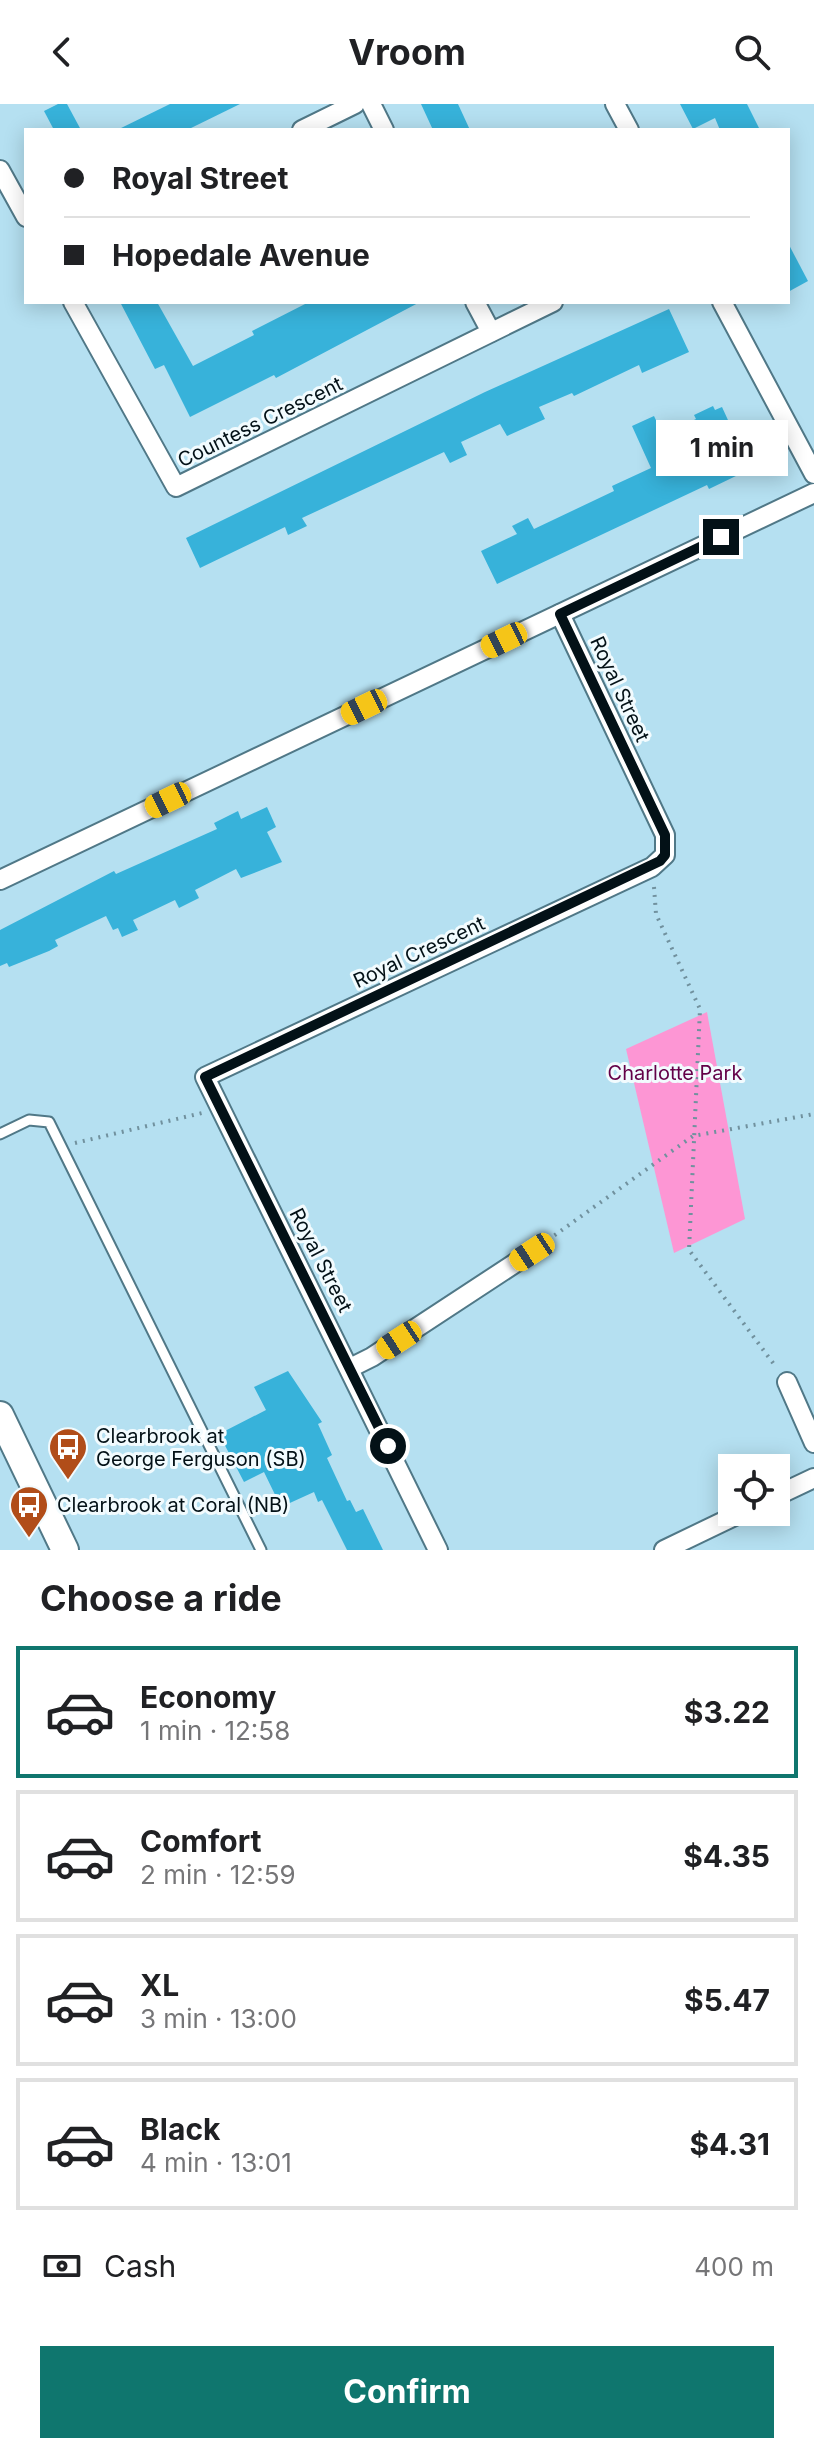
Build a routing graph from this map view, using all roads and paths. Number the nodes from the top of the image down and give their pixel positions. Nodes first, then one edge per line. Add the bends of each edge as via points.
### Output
1 (355, 104) edge
2 (371, 104) edge
3 (615, 104) edge
4 (306, 128) edge
5 (383, 128) edge
6 (628, 128) edge
7 (0, 170) edge
8 (24, 213) edge
9 (74, 304) edge
10 (476, 304) edge
11 (549, 304) edge
12 (723, 304) edge
13 (491, 332) junction
14 (814, 474) edge
15 (814, 493) edge
16 (560, 614) junction
17 (652, 867) junction
18 (0, 880) edge
19 (205, 1077) joint
20 (220, 1109) junction
21 (814, 1114) edge
22 (0, 1134) edge
23 (693, 1136) junction
24 (62, 1146) junction
25 (532, 1252) joint
26 (350, 1368) junction
27 (787, 1382) joint
28 (0, 1415) edge
29 (814, 1443) edge
30 (814, 1478) edge
31 (790, 1489) edge
32 (718, 1524) edge
33 (65, 1550) edge
34 (261, 1550) edge
35 (438, 1550) edge
36 (664, 1550) edge

1 - 4 street
2 - 5 street
3 - 6 street
7 - 8 street
9 - 13 street, Countess Crescent via 176,487
10 - 13 street
11 - 13 street, Countess Crescent
12 - 14 street
15 - 16 street
16 - 17 street, Royal Street via 665,835 665,855
16 - 18 street
17 - 19 street, Royal Crescent
17 - 23 path via 656,914 700,1009
19 - 20 street, Royal Street
20 - 24 path
20 - 26 street, Royal Street
21 - 23 path
22 - 24 lane via 29,1120 49,1122
23 - 25 path
23 - 27 path via 689,1250
24 - 34 lane
25 - 26 street
26 - 35 street, Royal Street
27 - 29 street
28 - 33 main road
30 - 31 street
32 - 36 street

